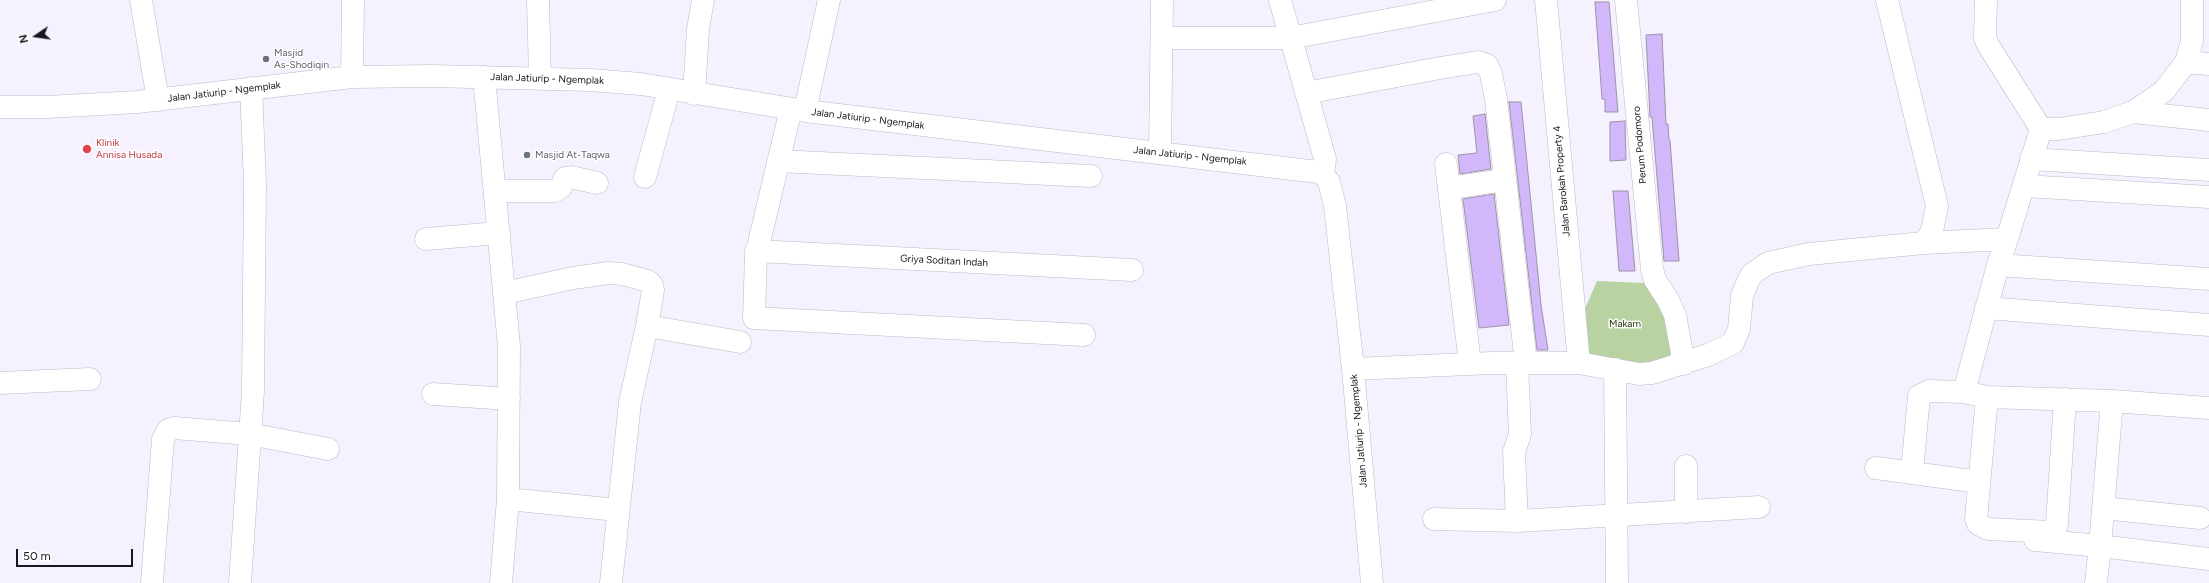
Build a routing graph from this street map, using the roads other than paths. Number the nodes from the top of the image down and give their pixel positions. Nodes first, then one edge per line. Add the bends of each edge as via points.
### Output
1 (141, 0) edge
2 (354, 0) edge
3 (538, 0) edge
4 (703, 0) edge
5 (829, 0) edge
6 (1162, 0) edge
7 (1280, 0) edge
8 (1495, 0) edge
9 (1546, 0) edge
10 (1626, 0) edge
11 (1887, 0) edge
12 (1986, 0) edge
13 (2192, 0) edge
14 (2209, 24) edge
15 (1162, 38) junction
16 (1290, 38) junction
17 (2192, 41) junction
18 (2186, 62) junction
19 (2209, 64) edge
20 (352, 77) junction
21 (484, 77) junction
22 (540, 77) junction
23 (251, 88) junction
24 (669, 90) junction
25 (1306, 93) junction
26 (694, 94) junction
27 (158, 100) junction
28 (0, 107) edge
29 (798, 110) junction
30 (2133, 112) junction
31 (2209, 120) edge
32 (2041, 129) junction
33 (1149, 152) junction
34 (2031, 159) junction
35 (778, 161) junction
36 (1446, 164) dead end
37 (2209, 170) edge
38 (1323, 174) junction
39 (645, 176) dead end
40 (1091, 176) dead end
41 (1504, 180) junction
42 (597, 183) dead end
43 (2025, 186) junction
44 (1450, 188) junction
45 (495, 191) junction
46 (2209, 197) edge
47 (499, 234) junction
48 (426, 239) dead end
49 (2007, 239) junction
50 (1932, 243) junction
51 (756, 251) junction
52 (1998, 265) junction
53 (1132, 270) dead end
54 (2209, 279) edge
55 (505, 293) junction
56 (1986, 308) junction
57 (647, 326) junction
58 (2209, 326) edge
59 (1084, 334) dead end
60 (740, 342) dead end
61 (1522, 363) junction
62 (1579, 363) junction
63 (1470, 364) junction
64 (1684, 364) junction
65 (1353, 369) junction
66 (1615, 369) junction
67 (90, 379) dead end
68 (0, 383) edge
69 (1964, 392) junction
70 (433, 394) dead end
71 (1987, 398) junction
72 (509, 399) junction
73 (2065, 399) junction
74 (2112, 401) junction
75 (2209, 408) edge
76 (249, 434) junction
77 (328, 449) dead end
78 (1686, 466) dead end
79 (1876, 468) dead end
80 (1912, 472) junction
81 (1979, 482) junction
82 (508, 499) junction
83 (1759, 507) dead end
84 (2103, 508) junction
85 (617, 510) junction
86 (1686, 512) junction
87 (1617, 516) junction
88 (2200, 518) dead end
89 (1434, 519) dead end
90 (1517, 521) junction
91 (1972, 537) dead end
92 (2100, 546) junction
93 (2209, 559) edge
94 (152, 583) edge
95 (240, 583) edge
96 (502, 583) edge
97 (611, 583) edge
98 (1372, 583) edge
99 (1617, 583) edge
100 (2096, 583) edge

1 - 27 street
2 - 20 street
3 - 22 street
4 - 26 street via 698,29
5 - 29 street
6 - 15 street
7 - 16 street
8 - 16 street
9 - 62 street, Jalan Barokah Property 4
10 - 64 street, Perum Podomoro via 1652,269 1674,315
11 - 50 street via 1937,206
12 - 32 street via 1985,38
13 - 17 street
14 - 17 street
15 - 16 street
15 - 33 street
16 - 25 street
17 - 18 street
18 - 19 street
18 - 30 street via 2164,91
20 - 21 street, Jalan Jatiurip - Ngemplak
20 - 23 street, Jalan Jatiurip - Ngemplak
21 - 22 street, Jalan Jatiurip - Ngemplak
21 - 45 street
22 - 24 street, Jalan Jatiurip - Ngemplak via 615,82
23 - 27 street, Jalan Jatiurip - Ngemplak
23 - 76 street via 255,183 253,391
24 - 26 street, Jalan Jatiurip - Ngemplak
24 - 39 street
25 - 38 street via 1325,159
25 - 41 street via 1478,62 1487,65 1494,86
26 - 29 street, Jalan Jatiurip - Ngemplak
27 - 28 street, Jalan Jatiurip - Ngemplak via 47,107
29 - 33 street, Jalan Jatiurip - Ngemplak
29 - 35 street
30 - 31 street
30 - 32 street via 2096,123
32 - 34 street
33 - 38 street, Jalan Jatiurip - Ngemplak
34 - 37 street
34 - 43 street
35 - 40 street
35 - 51 street
36 - 44 street
38 - 65 street, Jalan Jatiurip - Ngemplak via 1331,188 1335,206
41 - 44 street
41 - 61 street
42 - 45 street via 571,177 564,179 555,192
43 - 46 street
43 - 49 street
44 - 63 street
45 - 47 street
47 - 48 street
47 - 55 street
49 - 50 street
49 - 52 street
50 - 64 street via 1809,254 1768,263 1752,274 1748,281 1742,296 1738,333 1733,343 1708,356
51 - 53 street, Griya Soditan Indah
51 - 59 street via 754,318
52 - 54 street
52 - 56 street
55 - 57 street via 573,278 609,273 622,274 648,281 652,285
55 - 72 street
56 - 58 street
56 - 69 street
57 - 60 street
57 - 85 street via 630,402
61 - 62 street
61 - 63 street
61 - 90 street via 1520,434 1514,452
62 - 66 street
63 - 65 street
64 - 66 street via 1645,374
65 - 98 street, Jalan Jatiurip - Ngemplak
66 - 87 street
67 - 68 street
69 - 71 street
69 - 80 street via 1929,391 1919,396
70 - 72 street
71 - 73 street
71 - 81 street
72 - 82 street
73 - 74 street
73 - 81 street via 2058,524 2055,530 2051,532 1981,527 1976,519
74 - 75 street
74 - 84 street
76 - 77 street
76 - 94 street via 174,428 165,433
76 - 95 street
78 - 86 street
79 - 80 street
80 - 81 street
82 - 85 street
82 - 96 street
83 - 86 street
84 - 88 street
84 - 92 street
85 - 97 street
86 - 87 street
87 - 90 street
87 - 99 street
89 - 90 street
91 - 92 street
92 - 93 street
92 - 100 street

